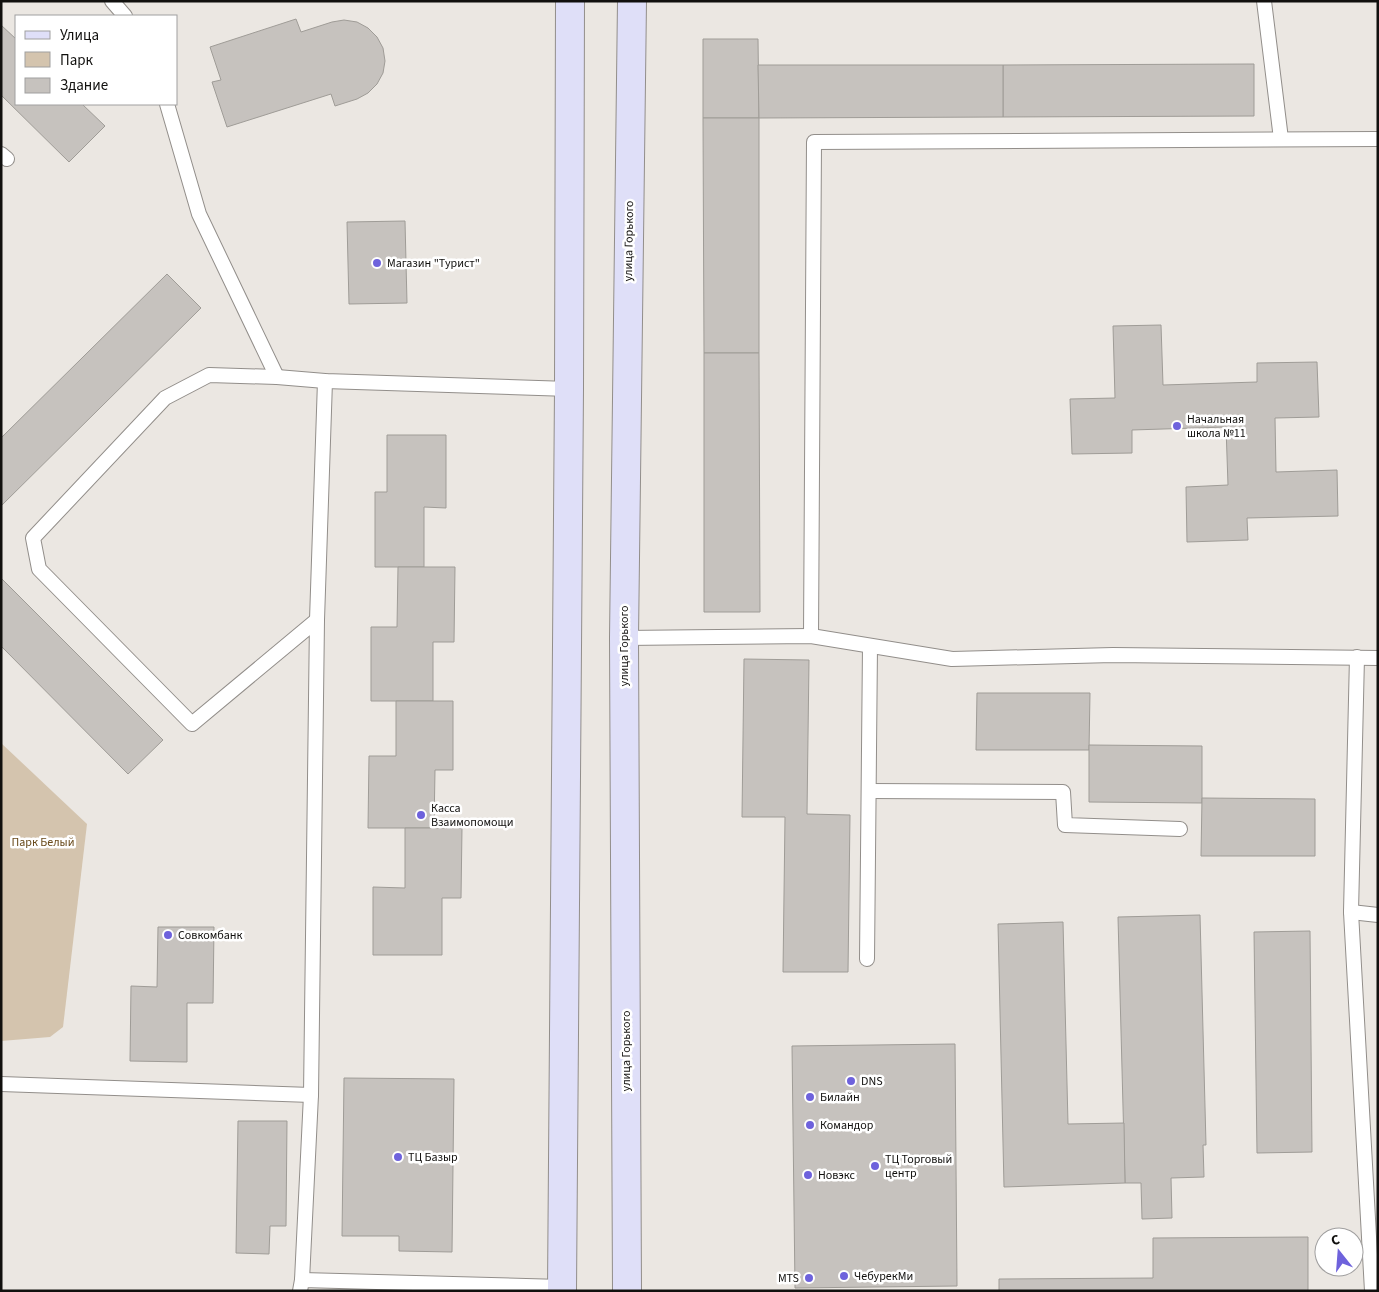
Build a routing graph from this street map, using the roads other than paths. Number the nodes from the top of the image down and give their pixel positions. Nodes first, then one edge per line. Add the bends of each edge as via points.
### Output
1 (112, 1) edge
2 (570, 1) edge
3 (632, 1) edge
4 (1264, 1) edge
5 (124, 15) edge
6 (167, 105) edge
7 (1281, 139) junction
8 (1378, 139) edge
9 (277, 377) junction
10 (325, 381) junction
11 (569, 389) junction
12 (317, 620) junction
13 (811, 636) junction
14 (624, 638) junction
15 (870, 646) junction
16 (1357, 657) junction
17 (1378, 658) edge
18 (869, 791) junction
19 (1180, 829) dead end
20 (1351, 912) junction
21 (1378, 915) edge
22 (867, 959) dead end
23 (1, 1084) edge
24 (311, 1095) junction
25 (301, 1286) edge
26 (562, 1289) edge
27 (627, 1291) edge
28 (1372, 1291) edge

1 - 5 lane
2 - 11 main road
3 - 14 main road, улица Горького
4 - 7 lane
6 - 9 lane via 199,214
7 - 8 lane
7 - 13 lane via 814,142
9 - 10 lane
9 - 12 lane via 209,375 165,398 33,538 39,569 192,724
10 - 11 lane
10 - 12 lane
11 - 26 main road
12 - 24 lane
13 - 14 lane
13 - 15 lane
14 - 27 main road, улица Горького
15 - 16 lane via 952,659 1113,655
15 - 18 lane
16 - 17 lane
16 - 20 lane
18 - 19 lane via 1063,792 1065,825
18 - 22 lane
20 - 21 lane
20 - 28 lane
23 - 24 lane
24 - 25 lane
25 - 26 lane

